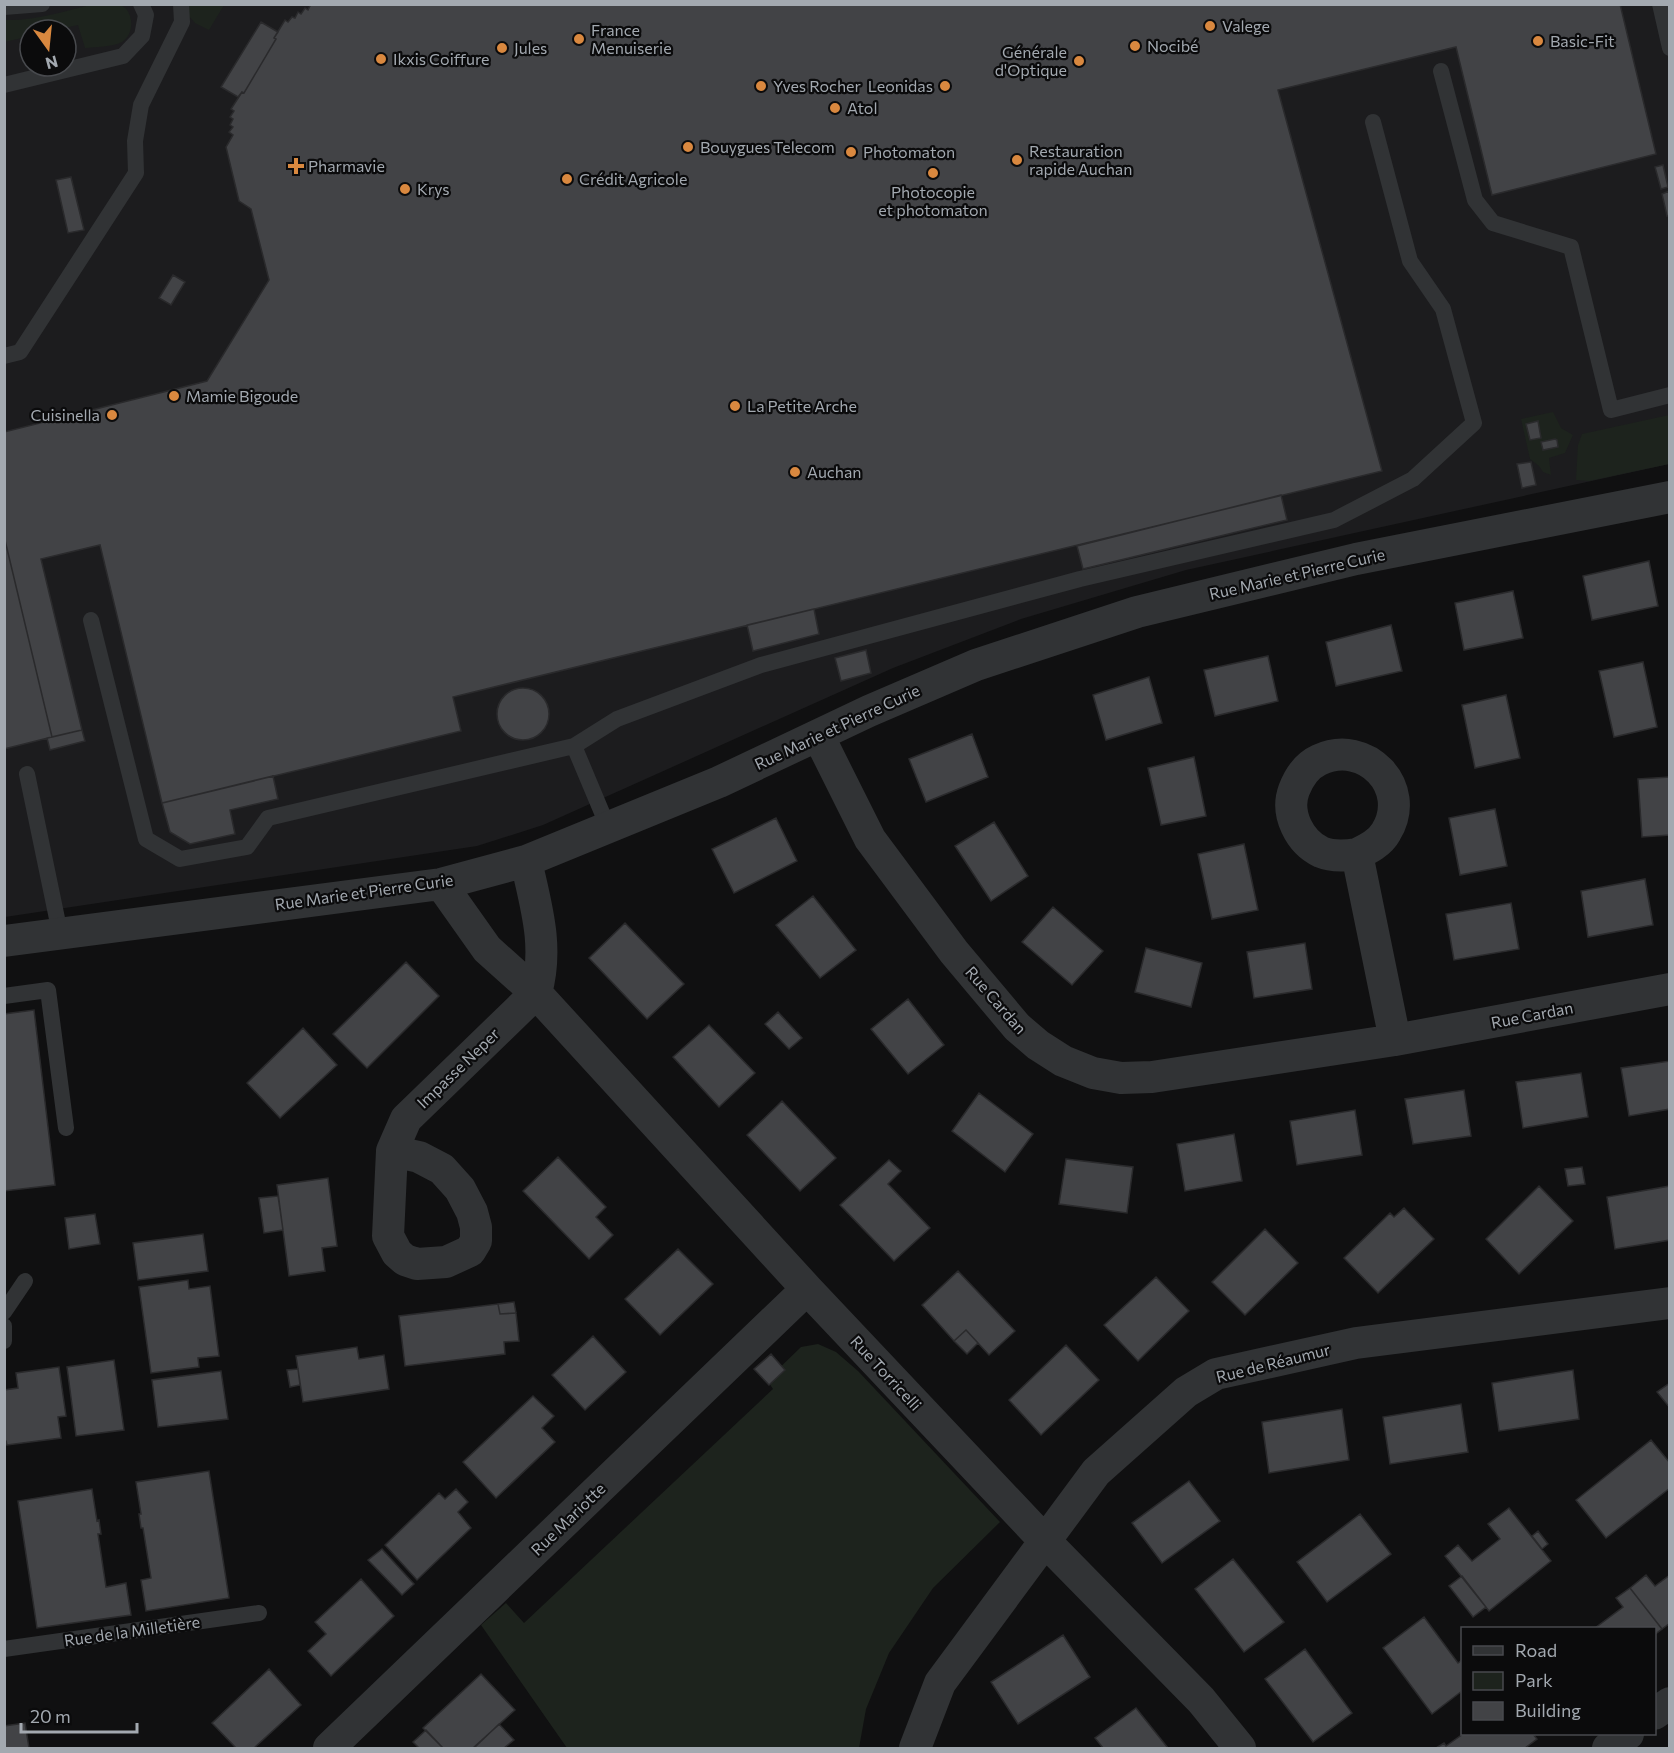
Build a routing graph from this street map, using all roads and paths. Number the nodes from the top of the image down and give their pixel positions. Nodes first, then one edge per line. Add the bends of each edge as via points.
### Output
1 (42, 4) edge
2 (141, 4) edge
3 (181, 4) edge
4 (1660, 4) edge
5 (4, 7) edge
6 (1670, 48) edge
7 (1441, 71) dead end
8 (4, 86) edge
9 (1373, 122) dead end
10 (4, 356) edge
11 (1670, 395) edge
12 (1670, 497) edge
13 (91, 620) dead end
14 (818, 735) junction
15 (574, 746) junction
16 (27, 774) dead end
17 (608, 827) junction
18 (1358, 854) dead end
19 (526, 861) junction
20 (441, 884) junction
21 (60, 933) junction
22 (4, 941) edge
23 (1670, 989) edge
24 (536, 993) junction
25 (4, 996) edge
26 (1395, 1040) junction
27 (66, 1128) dead end
28 (392, 1151) dead end
29 (25, 1281) dead end
30 (807, 1289) junction
31 (1670, 1303) edge
32 (4, 1312) edge
33 (4, 1326) edge
34 (4, 1341) edge
35 (1044, 1540) junction
36 (259, 1613) dead end
37 (4, 1649) edge
38 (1670, 1703) edge
39 (1656, 1713) edge
40 (1627, 1735) edge
41 (330, 1749) edge
42 (915, 1749) edge
43 (1240, 1749) edge
44 (1608, 1749) edge

1 - 5 lane
2 - 8 lane via 146,15 142,36 123,56
3 - 10 lane via 182,21 141,105 135,173 20,352
4 - 6 lane
7 - 11 lane via 1475,200 1493,223 1571,247 1611,410
9 - 15 lane via 1410,261 1443,309 1474,423 1413,479 1334,520 1080,579 761,665 617,718
12 - 14 street, Rue Marie et Pierre Curie via 1356,559 1137,612 976,665
13 - 15 lane via 146,839 180,860 247,847 268,818
14 - 17 street, Rue Marie et Pierre Curie via 719,782
14 - 26 street, Rue Cardan via 870,839 954,952 1017,1026 1063,1061 1093,1073 1121,1078 1152,1077
15 - 17 lane
16 - 21 lane
17 - 19 street, Rue Marie et Pierre Curie
18 - 26 street
19 - 20 street, Rue Marie et Pierre Curie
19 - 24 street via 542,945 542,972
20 - 21 street, Rue Marie et Pierre Curie
20 - 24 street, Rue Torricelli via 487,949
21 - 22 street, Rue Marie et Pierre Curie
23 - 26 street, Rue Cardan
24 - 28 street, Impasse Neper via 406,1119
24 - 30 street, Rue Torricelli
25 - 27 lane via 48,990
29 - 32 lane
30 - 35 street, Rue Torricelli
30 - 41 street, Rue Mariotte
31 - 35 street, Rue de Réaumur via 1356,1343 1216,1374 1186,1392 1096,1472
33 - 34 lane
35 - 42 street, Rue de Réaumur via 940,1683
35 - 43 street, Rue Torricelli via 1201,1700
36 - 37 lane, Rue de la Milletière
38 - 39 street
40 - 44 street

